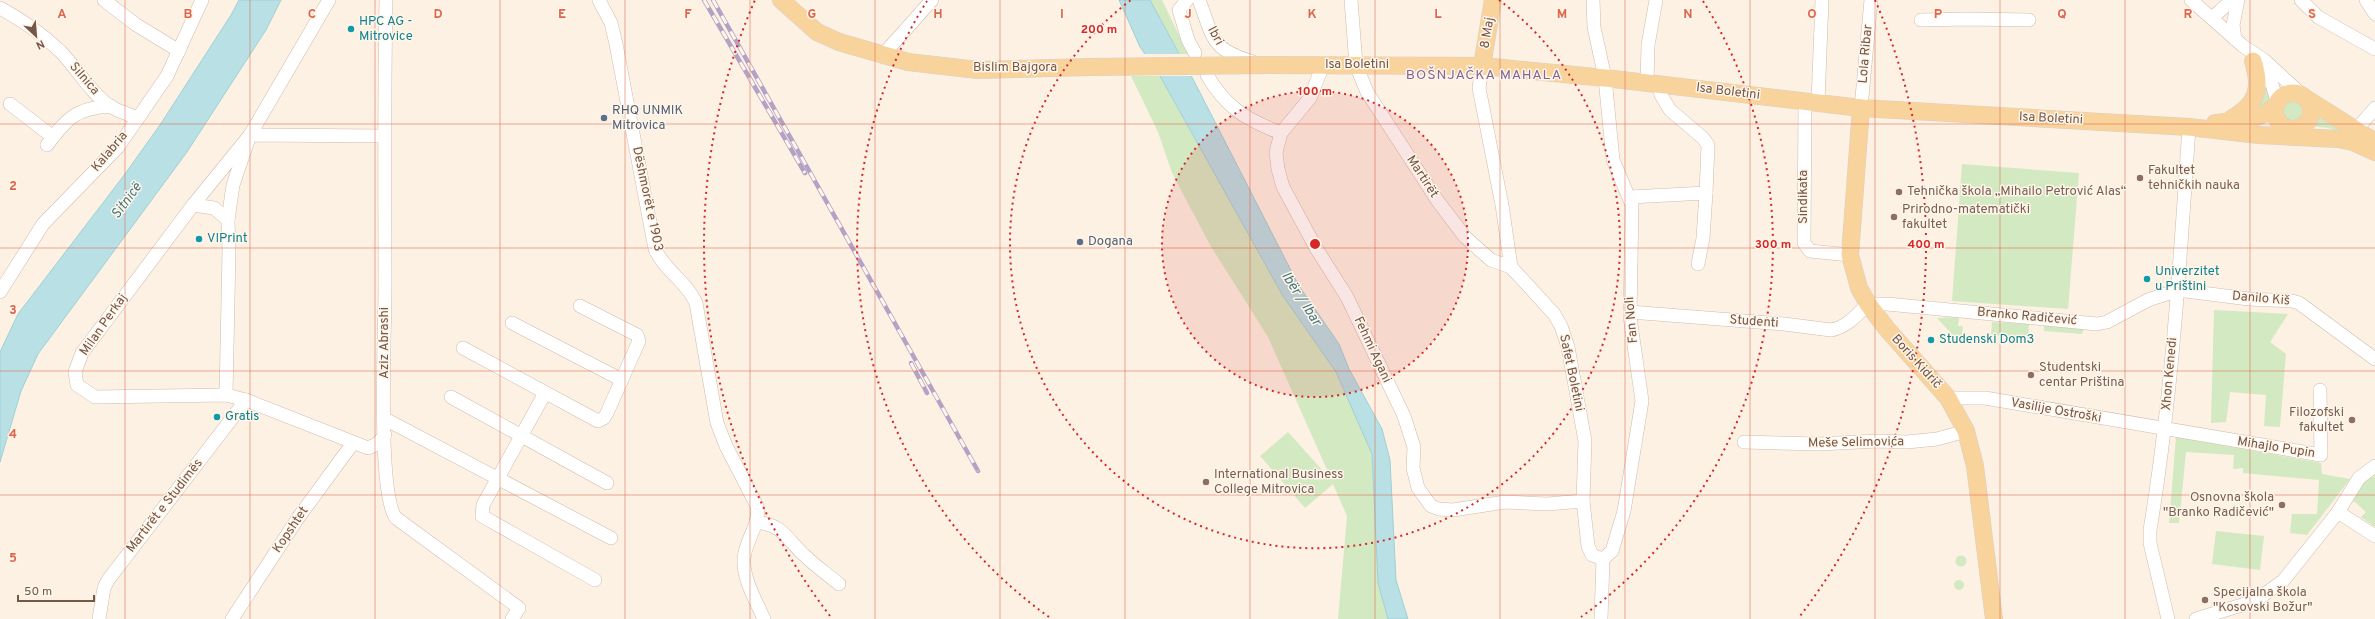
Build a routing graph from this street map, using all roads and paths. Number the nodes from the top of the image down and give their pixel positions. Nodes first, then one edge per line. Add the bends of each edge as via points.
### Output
1 (104, 0) edge
2 (202, 0) edge
3 (329, 0) edge
4 (386, 0) edge
5 (599, 0) edge
6 (781, 0) edge
7 (932, 0) edge
8 (1187, 0) edge
9 (1199, 0) edge
10 (1351, 0) edge
11 (1493, 0) edge
12 (1593, 0) edge
13 (1656, 0) edge
14 (1822, 0) edge
15 (1871, 0) edge
16 (2191, 0) edge
17 (2232, 0) edge
18 (2238, 0) edge
19 (2301, 0) edge
20 (2366, 0) edge
21 (0, 8) edge
22 (2375, 14) edge
23 (2212, 18) junction
24 (1921, 20) dead end
25 (2029, 20) dead end
26 (2239, 43) junction
27 (2375, 49) edge
28 (179, 51) junction
29 (1195, 53) dead end
30 (882, 56) junction
31 (2253, 61) junction
32 (1267, 65) junction
33 (1324, 65) junction
34 (1356, 65) junction
35 (1482, 66) junction
36 (1207, 75) dead end
37 (1605, 78) junction
38 (1653, 83) junction
39 (2304, 97) junction
40 (1811, 101) junction
41 (2276, 103) junction
42 (10, 104) dead end
43 (111, 106) junction
44 (1861, 108) junction
45 (2375, 108) edge
46 (137, 118) junction
47 (2226, 126) junction
48 (2189, 127) junction
49 (2293, 128) junction
50 (1281, 134) junction
51 (250, 135) junction
52 (384, 136) junction
53 (2354, 136) junction
54 (2375, 142) edge
55 (2375, 152) edge
56 (1706, 193) junction
57 (1630, 197) junction
58 (193, 205) junction
59 (228, 220) junction
60 (1850, 255) junction
61 (1698, 264) dead end
62 (1511, 267) junction
63 (1, 288) edge
64 (2178, 290) junction
65 (1868, 304) junction
66 (580, 306) dead end
67 (1630, 312) junction
68 (512, 323) dead end
69 (463, 348) dead end
70 (2375, 358) edge
71 (622, 380) junction
72 (2320, 390) dead end
73 (545, 393) junction
74 (226, 394) junction
75 (450, 397) dead end
76 (1948, 398) junction
77 (246, 400) junction
78 (385, 418) junction
79 (2165, 429) junction
80 (1966, 431) junction
81 (385, 435) junction
82 (522, 435) junction
83 (1744, 442) dead end
84 (354, 443) junction
85 (2375, 466) edge
86 (498, 478) junction
87 (607, 483) dead end
88 (1583, 501) junction
89 (2338, 512) junction
90 (756, 522) junction
91 (2375, 536) edge
92 (611, 538) dead end
93 (1603, 559) junction
94 (595, 580) dead end
95 (839, 584) dead end
96 (100, 619) edge
97 (232, 619) edge
98 (512, 619) edge
99 (764, 619) edge
100 (1601, 619) edge
101 (1994, 619) edge
102 (2168, 619) edge
103 (2196, 619) edge

1 - 28 street via 135,24
2 - 28 street, Kalabria
3 - 51 street, Milan Perkaj
4 - 52 street, Aziz Abrashi
5 - 90 street, Dëshmorët e 1903 via 611,23 616,44 655,249 696,303 715,415 726,446 757,506
6 - 30 main road, Bislim Bajgora via 817,32 838,42
7 - 30 street
8 - 29 street, Ibri via 1179,10 1188,40
9 - 32 street, Ibri via 1213,37 1220,47 1235,56
10 - 34 street, Martirët
11 - 35 main road, 8 Maj
12 - 37 street, Fan Noli via 1594,27
13 - 38 street via 1648,45
14 - 40 street, Sindikata
15 - 44 street, Lola Ribar
16 - 23 street
17 - 23 street
18 - 26 street via 2233,25
19 - 27 street via 2318,17
20 - 22 street
21 - 43 street, Silnica via 28,24 47,39 84,77 95,93
23 - 26 street
24 - 25 street
26 - 31 street
26 - 39 street via 2264,60
28 - 46 street, Kalabria via 166,76
30 - 32 main road, Bislim Bajgora, bridge via 935,66 978,70
31 - 41 street via 2272,84
31 - 47 main road via 2257,80 2252,103
32 - 33 main road, Isa Boletini
33 - 34 main road, Isa Boletini
33 - 50 street, Fehmi Agani via 1310,98
34 - 35 main road, Isa Boletini
34 - 62 street, Martirët via 1367,92 1437,200 1460,230 1485,256
35 - 37 main road, Isa Boletini
35 - 62 street via 1479,88 1502,205
36 - 50 street via 1218,95 1251,121
37 - 38 main road, Isa Boletini
37 - 57 street, Fan Noli via 1613,160
38 - 40 main road, Isa Boletini
38 - 56 street via 1670,110 1708,145
39 - 41 main road via 2291,92
39 - 49 main road via 2311,110 2310,116 2303,126
39 - 53 main road
40 - 44 main road, Isa Boletini
40 - 60 street, Sindikata via 1804,243 1810,251
41 - 47 main road, Isa Boletini via 2265,114
41 - 49 main road via 2274,112 2279,123
42 - 43 street, Silnica via 50,141 67,120 79,112 93,107
43 - 46 street, Silnica
44 - 48 main road, Isa Boletini
44 - 60 main road, Boris Kidrič
45 - 53 street
46 - 63 street, Kalabria via 112,154 43,224
47 - 48 main road, Isa Boletini
47 - 49 main road
47 - 53 main road, Isa Boletini
48 - 64 street, Xhon Kenedi
49 - 53 main road
50 - 88 street, Fehmi Agani via 1276,162 1283,187 1316,248 1347,297 1404,416 1414,447 1415,480 1424,498 1431,506 1453,510 1505,502 1547,504
51 - 52 street
51 - 58 street, Milan Perkaj
51 - 59 street, Milan Perkaj via 233,185
52 - 78 street, Aziz Abrashi
53 - 54 main road
53 - 55 main road, Isa Boletini
56 - 57 street
56 - 61 street via 1703,238
57 - 67 street, Fan Noli
58 - 59 street via 214,208
58 - 74 street, Milan Perkaj via 82,353 75,372 77,385 95,397
59 - 74 street, Milan Perkaj
60 - 65 main road, Boris Kidrič via 1859,288
62 - 88 street, Safet Boletini via 1554,314 1565,336 1585,441
64 - 65 street, Branko Radičević via 2158,295 2107,322 2097,324
64 - 70 street, Danilo Kiš via 2299,303
64 - 79 street, Xhon Kenedi
65 - 67 street, Studenti via 1849,322 1831,330
65 - 76 main road, Boris Kidrič
66 - 71 street via 637,335 637,347
67 - 93 street, Fan Noli via 1642,401 1624,511 1612,551
68 - 71 street
69 - 73 street
71 - 73 street via 608,413 598,421
72 - 79 street, Mihajlo Pupin via 2321,455
73 - 82 street
74 - 77 street, Milan Perkaj
75 - 82 street
76 - 79 street, Vasilije Ostroški via 1985,398
76 - 80 main road, Boris Kidrič
77 - 84 street, Milan Perkaj
77 - 96 street, Martirët e Studimës via 108,580 104,588
78 - 81 street, Aziz Abrashi
78 - 86 street
79 - 102 street, Xhon Kenedi via 2150,544
80 - 83 street, Meše Selimovića via 1937,439 1907,442
80 - 101 main road, Boris Kidrič via 1975,466
81 - 84 street, Milan Perkaj via 377,444 368,448
81 - 98 street, Aziz Abrashi via 391,512 520,608
82 - 86 street
82 - 87 street
84 - 97 street, Kopshtet via 298,518
85 - 89 street via 2359,478
86 - 92 street
86 - 94 street via 483,505 484,519
88 - 93 street, Safet Boletini via 1588,546 1592,555
89 - 91 street
89 - 103 street via 2294,570 2270,592 2233,609
90 - 95 street via 770,524 781,530 802,553
90 - 99 street, Dëshmorët e 1903 via 744,554 744,567
93 - 100 street

